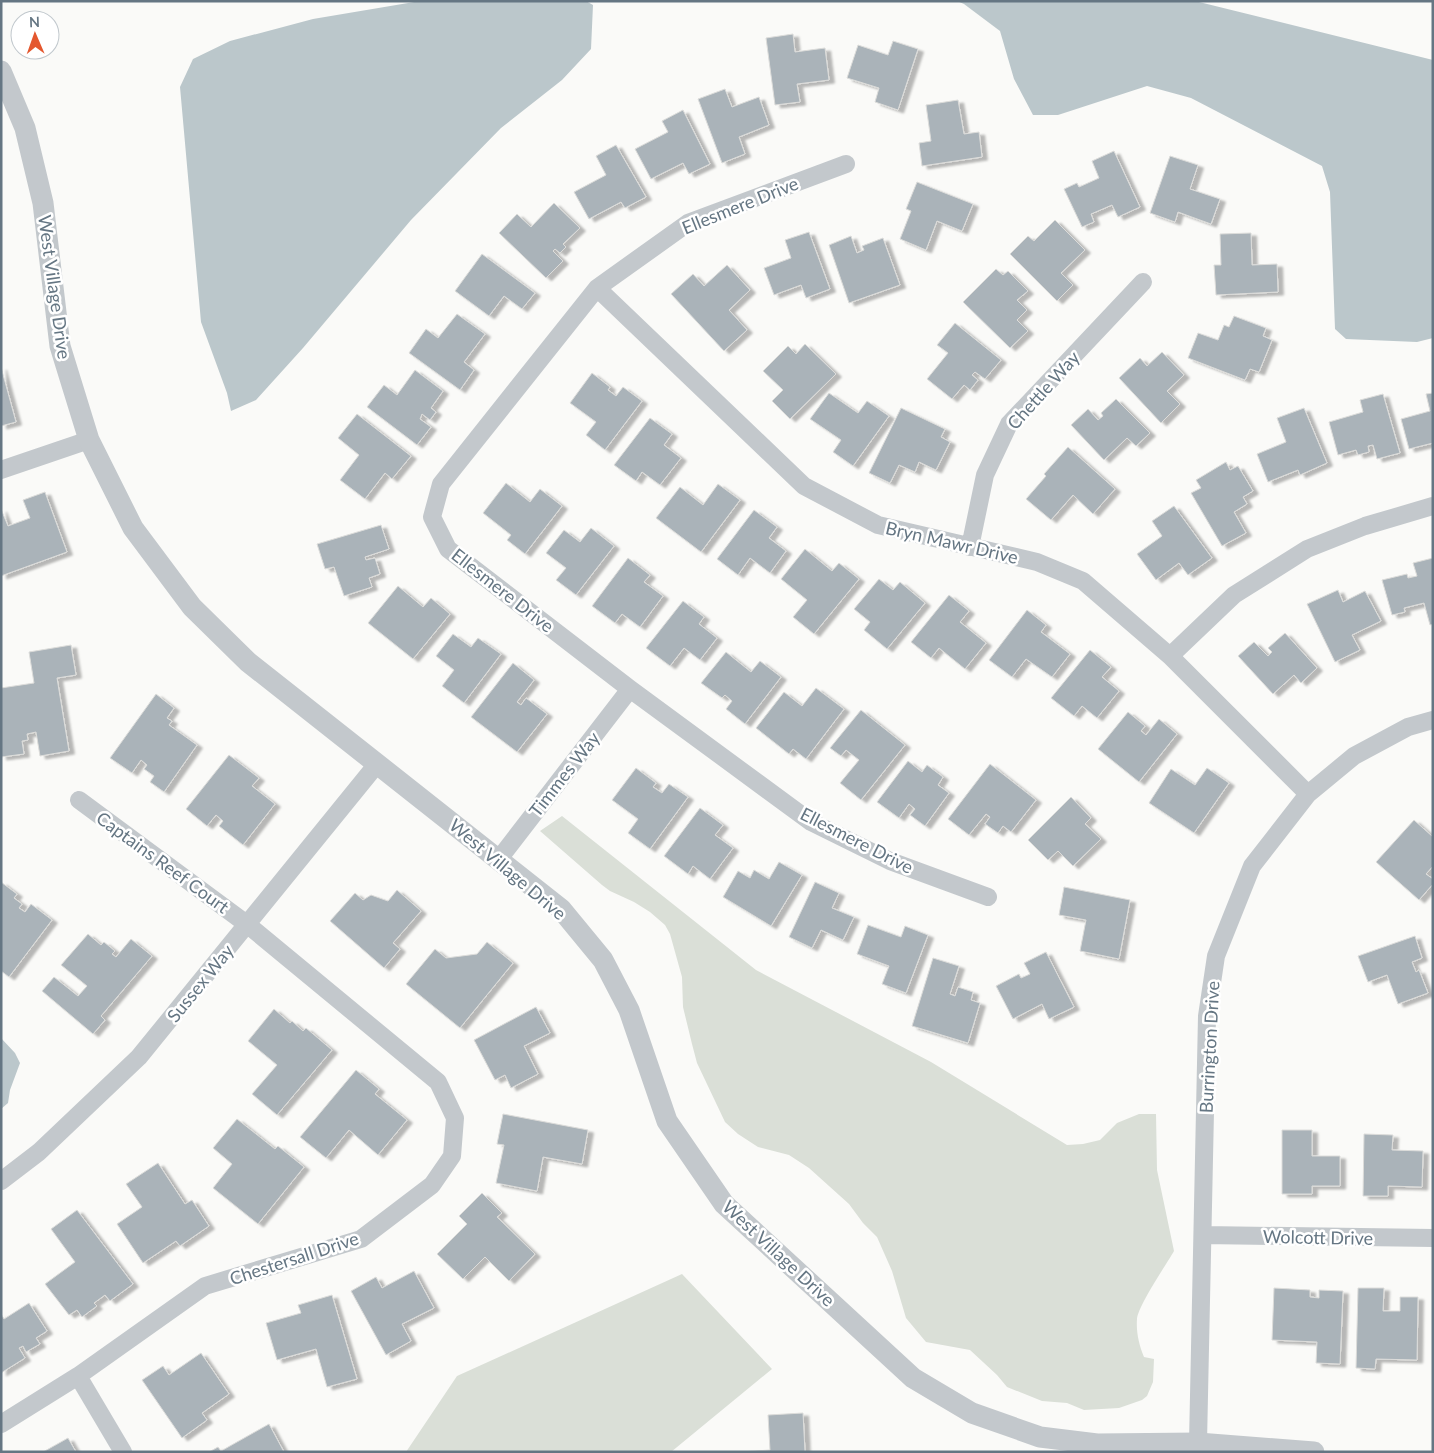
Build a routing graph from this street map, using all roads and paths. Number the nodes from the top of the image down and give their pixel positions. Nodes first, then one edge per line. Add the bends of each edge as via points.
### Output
1 (1, 71) edge
2 (846, 164) dead end
3 (1143, 282) dead end
4 (596, 288) junction
5 (88, 440) junction
6 (1, 470) edge
7 (1433, 506) edge
8 (970, 548) junction
9 (1170, 656) junction
10 (630, 689) junction
11 (1433, 720) edge
12 (377, 764) junction
13 (1308, 794) junction
14 (79, 800) dead end
15 (499, 859) junction
16 (988, 897) dead end
17 (248, 925) junction
18 (1, 1181) edge
19 (1203, 1235) junction
20 (1433, 1238) edge
21 (78, 1376) junction
22 (1, 1424) edge
23 (1198, 1443) junction
24 (1039, 1444) edge
25 (123, 1452) edge
26 (1314, 1452) edge

1 - 5 street, West Village Drive via 25,128 43,203 60,346
2 - 4 street, Ellesmere Drive via 688,223
3 - 8 street, Chettle Way via 1009,424 985,475
4 - 8 street, Bryn Mawr Drive via 804,486 878,525
4 - 10 street, Ellesmere Drive via 441,484 432,517 448,548
5 - 6 street
5 - 12 street, West Village Drive via 133,528 192,607 248,662
7 - 9 street via 1365,526 1307,549 1234,595
8 - 9 street, Bryn Mawr Drive via 1037,562 1083,581
9 - 13 street, Bryn Mawr Drive
10 - 15 street, Timmes Way
10 - 16 street, Ellesmere Drive via 811,822 890,861
11 - 13 street, Burrington Drive via 1408,727 1354,756
12 - 15 street, West Village Drive
12 - 17 street, Sussex Way
13 - 19 street, Burrington Drive via 1252,866 1216,956 1207,1016
14 - 17 street, Captains Reef Court
15 - 24 street, West Village Drive via 561,910 603,960 629,1010 667,1121 724,1204 913,1378 972,1413
17 - 18 street, Sussex Way via 139,1057 39,1152
17 - 21 street, Chestersall Drive via 438,1082 455,1118 452,1156 432,1185 361,1239 205,1286
19 - 20 street, Wolcott Drive
19 - 23 street, Burrington Drive
21 - 22 street, Chestersall Drive
21 - 25 street
23 - 24 street, West Village Drive
23 - 26 street, West Village Drive

